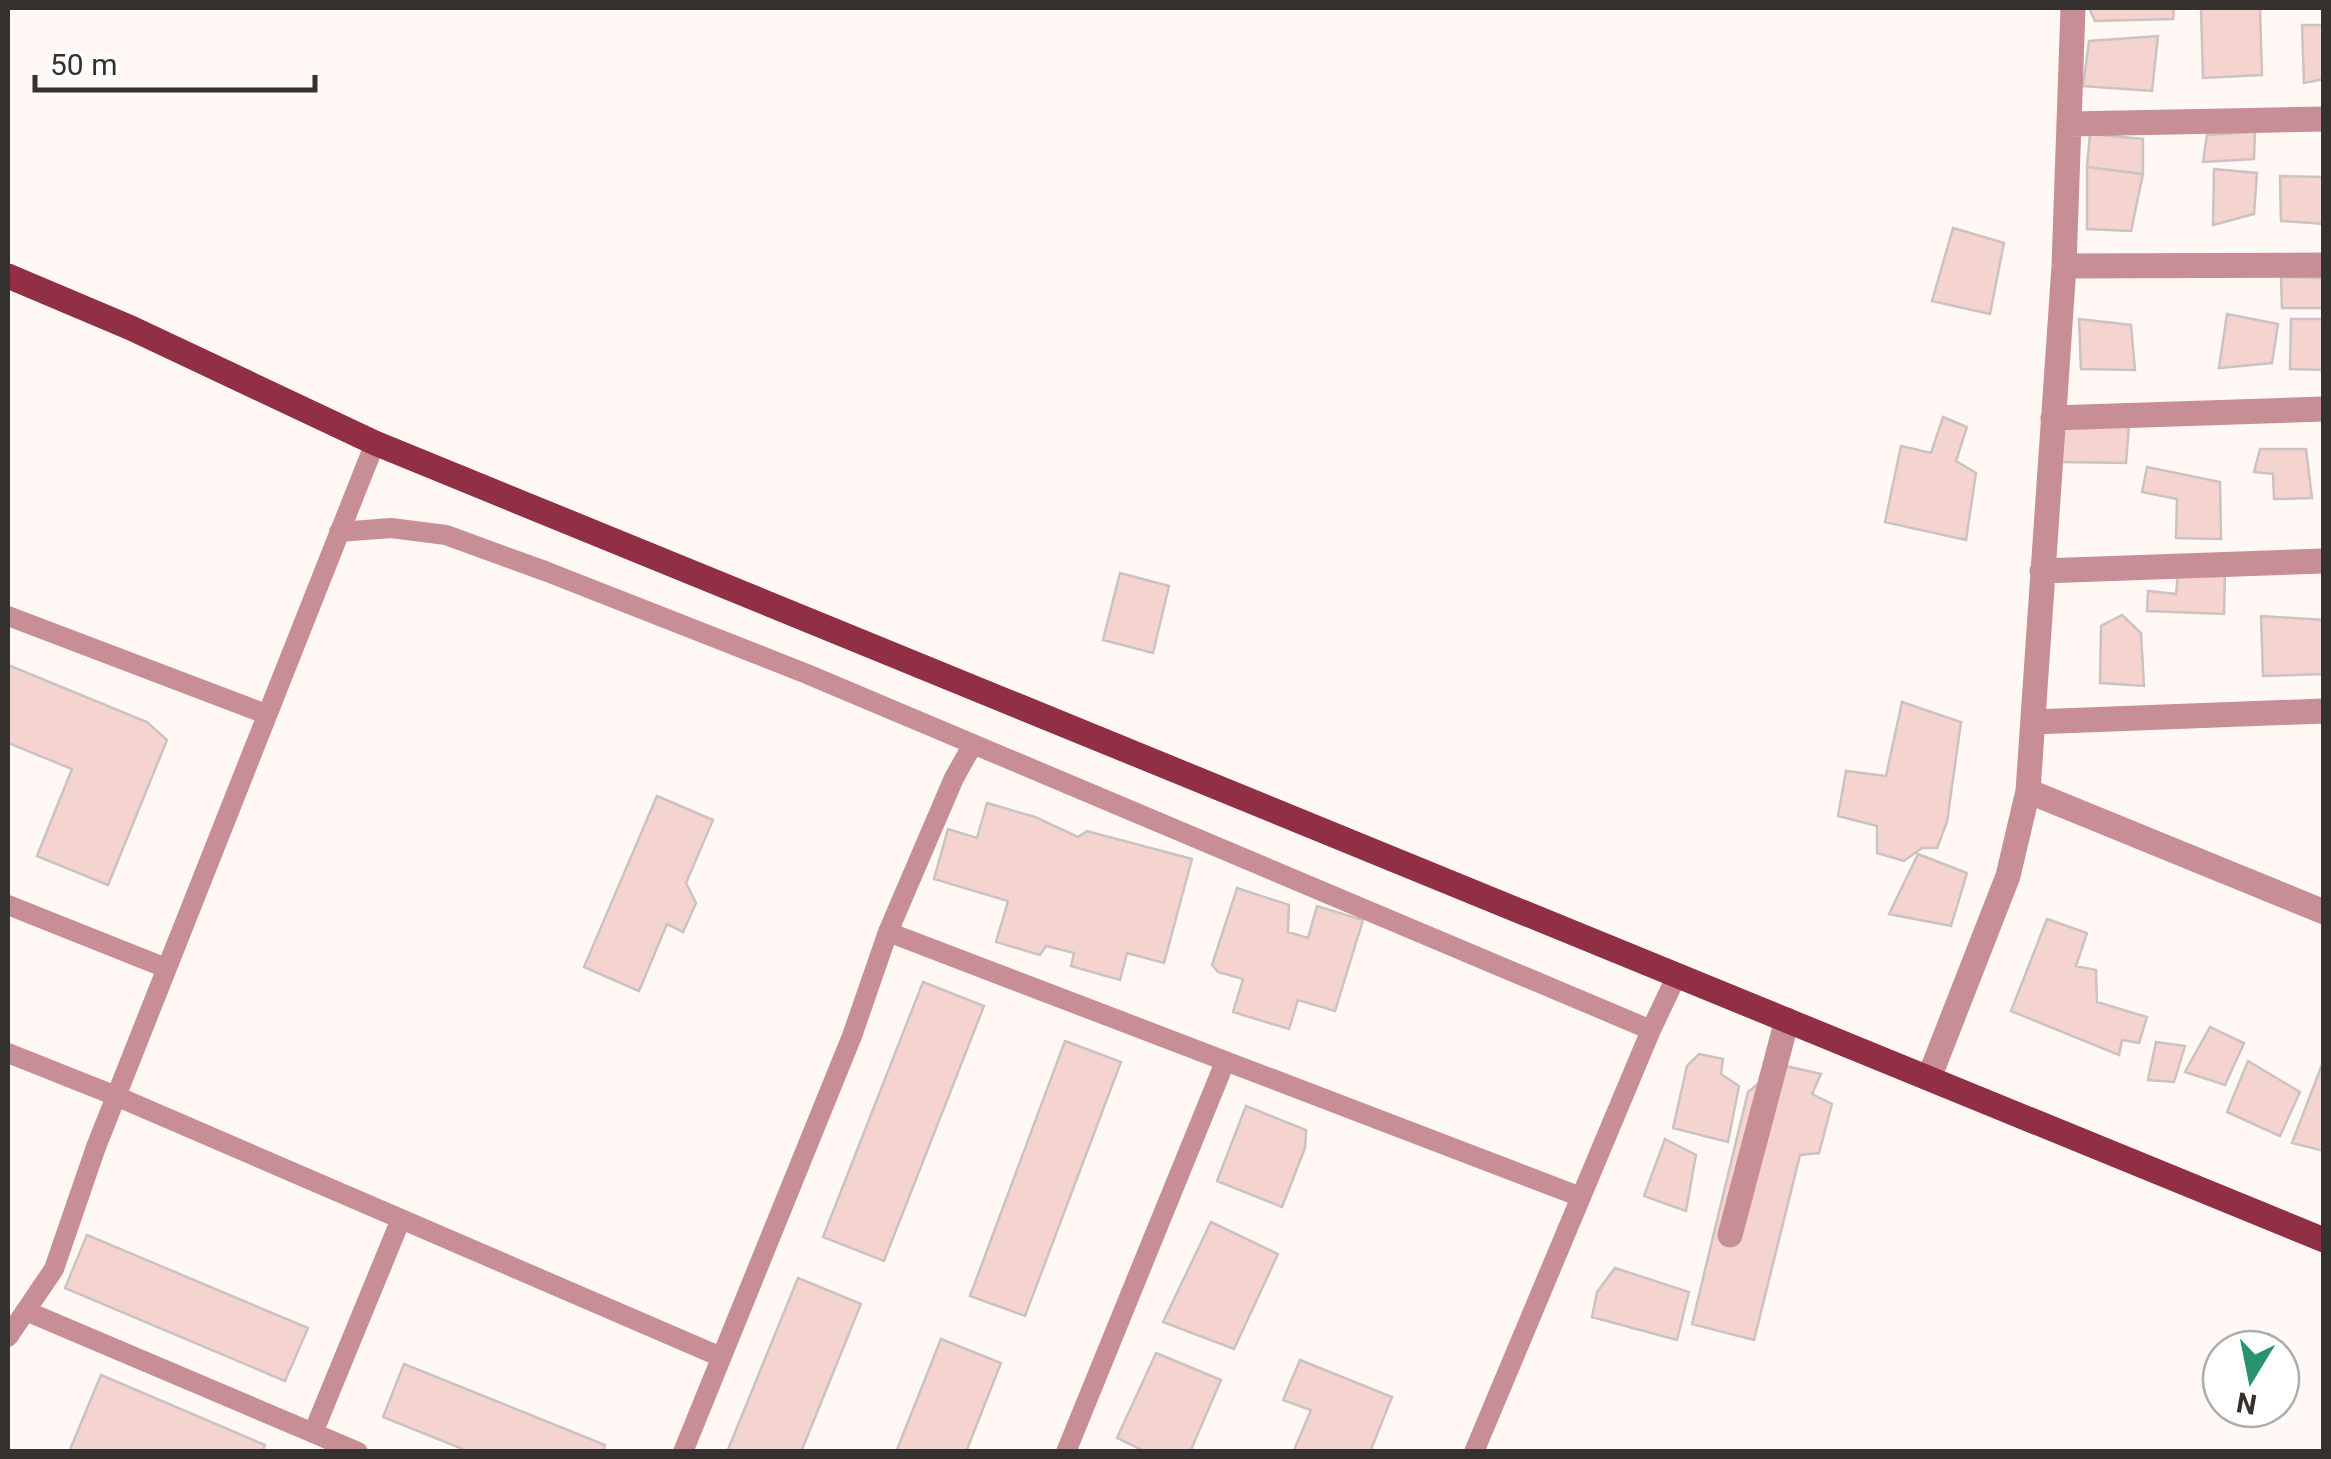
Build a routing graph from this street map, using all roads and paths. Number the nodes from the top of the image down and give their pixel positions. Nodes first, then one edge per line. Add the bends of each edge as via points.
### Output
1 (2073, 8) edge
2 (2324, 119) edge
3 (2069, 124) junction
4 (2324, 265) edge
5 (2064, 266) junction
6 (8, 276) edge
7 (2324, 410) edge
8 (2053, 418) junction
9 (375, 443) junction
10 (339, 532) junction
11 (2324, 561) edge
12 (2042, 570) junction
13 (8, 616) edge
14 (2324, 711) edge
15 (266, 714) junction
16 (2033, 722) junction
17 (972, 746) junction
18 (2028, 790) junction
19 (8, 905) edge
20 (2324, 912) edge
21 (888, 932) junction
22 (166, 968) junction
23 (1677, 975) junction
24 (1787, 1020) junction
25 (1651, 1030) junction
26 (8, 1053) edge
27 (1225, 1062) junction
28 (1929, 1078) junction
29 (116, 1096) junction
30 (1581, 1197) junction
31 (401, 1219) junction
32 (1730, 1235) dead end
33 (2324, 1240) edge
34 (26, 1311) junction
35 (8, 1337) edge
36 (721, 1357) junction
37 (313, 1433) junction
38 (358, 1452) edge
39 (683, 1452) edge
40 (1066, 1452) edge
41 (1474, 1452) edge

1 - 3 street
2 - 3 street
3 - 5 street
4 - 5 street
5 - 8 street
6 - 9 main road
7 - 8 street
8 - 12 street
9 - 10 lane
9 - 23 main road
10 - 15 lane
10 - 17 lane via 391,528 446,535 807,674
11 - 12 street
12 - 16 street
13 - 15 lane
14 - 16 street
15 - 22 lane
16 - 18 street
17 - 21 lane
17 - 25 lane
18 - 20 street
18 - 28 street via 2008,876
19 - 22 lane
21 - 27 lane
21 - 36 lane
22 - 29 lane
23 - 24 main road
23 - 25 lane
24 - 28 main road
24 - 32 street
25 - 30 lane
26 - 29 lane
27 - 30 lane
27 - 40 lane
28 - 33 main road
29 - 31 lane
29 - 34 lane via 54,1269
30 - 41 lane
31 - 36 lane
31 - 37 lane
34 - 35 lane
34 - 37 lane
36 - 39 lane
37 - 38 lane

